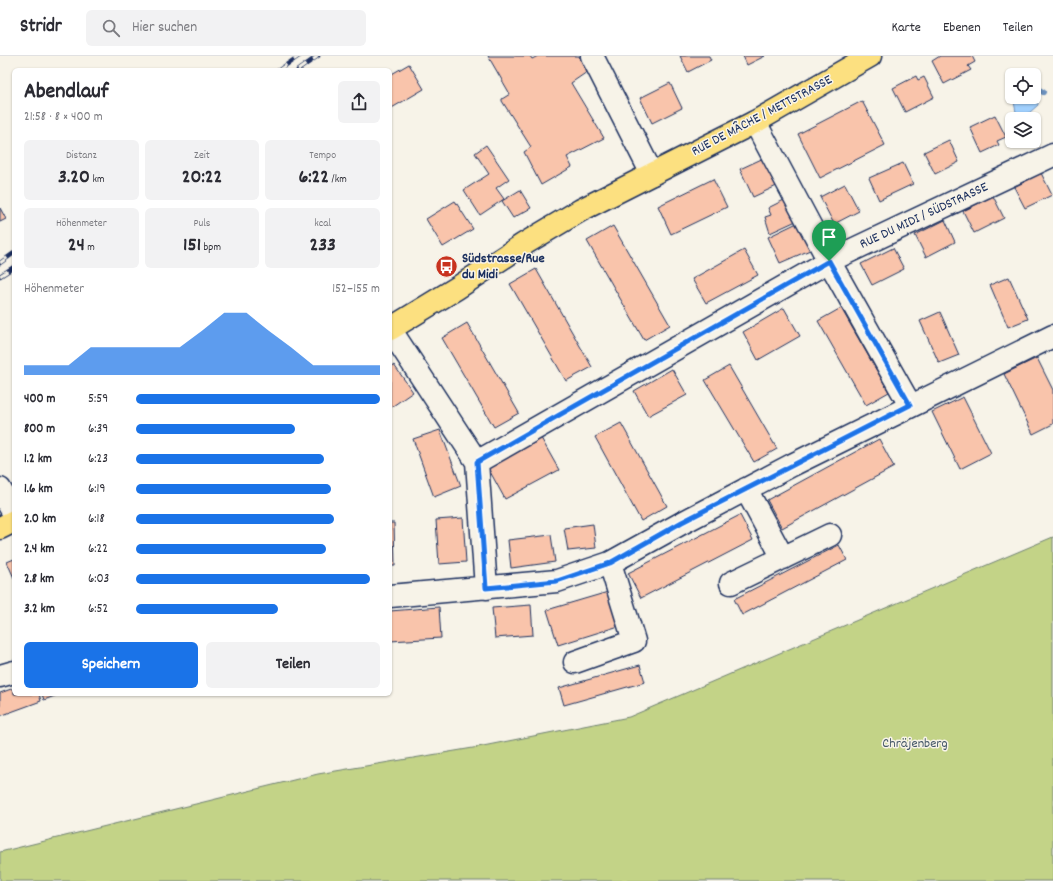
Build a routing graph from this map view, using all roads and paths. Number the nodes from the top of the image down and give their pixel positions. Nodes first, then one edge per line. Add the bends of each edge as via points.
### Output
1 (592, 56) edge
2 (870, 56) edge
3 (755, 122) junction
4 (1053, 155) edge
5 (652, 174) junction
6 (829, 261) junction
7 (392, 328) edge
8 (392, 332) edge
9 (1053, 336) edge
10 (910, 405) junction
11 (477, 462) junction
12 (0, 489) edge
13 (746, 489) junction
14 (12, 510) edge
15 (12, 522) edge
16 (0, 528) edge
17 (830, 535) dead end
18 (782, 558) junction
19 (610, 563) junction
20 (731, 583) dead end
21 (486, 588) junction
22 (392, 596) edge
23 (576, 662) dead end
24 (12, 673) edge
25 (0, 676) edge

1 - 5 street
2 - 3 main road, RUE DE MÂCHE / METTSTRASSE
3 - 5 main road, RUE DE MÂCHE / METTSTRASSE
3 - 6 street
4 - 6 street, RUE DU MIDI / SÜDSTRASSE
5 - 7 main road, RUE DE MÂCHE / METTSTRASSE via 546,230
6 - 10 street
6 - 11 street, RUE DU MIDI / SÜDSTRASSE
8 - 11 street
9 - 10 street
10 - 13 street
11 - 21 street
12 - 14 street
13 - 18 street
13 - 19 street
15 - 16 main road
17 - 18 street
18 - 20 street
19 - 21 street via 557,581
19 - 23 street via 634,641
21 - 22 street
24 - 25 street

